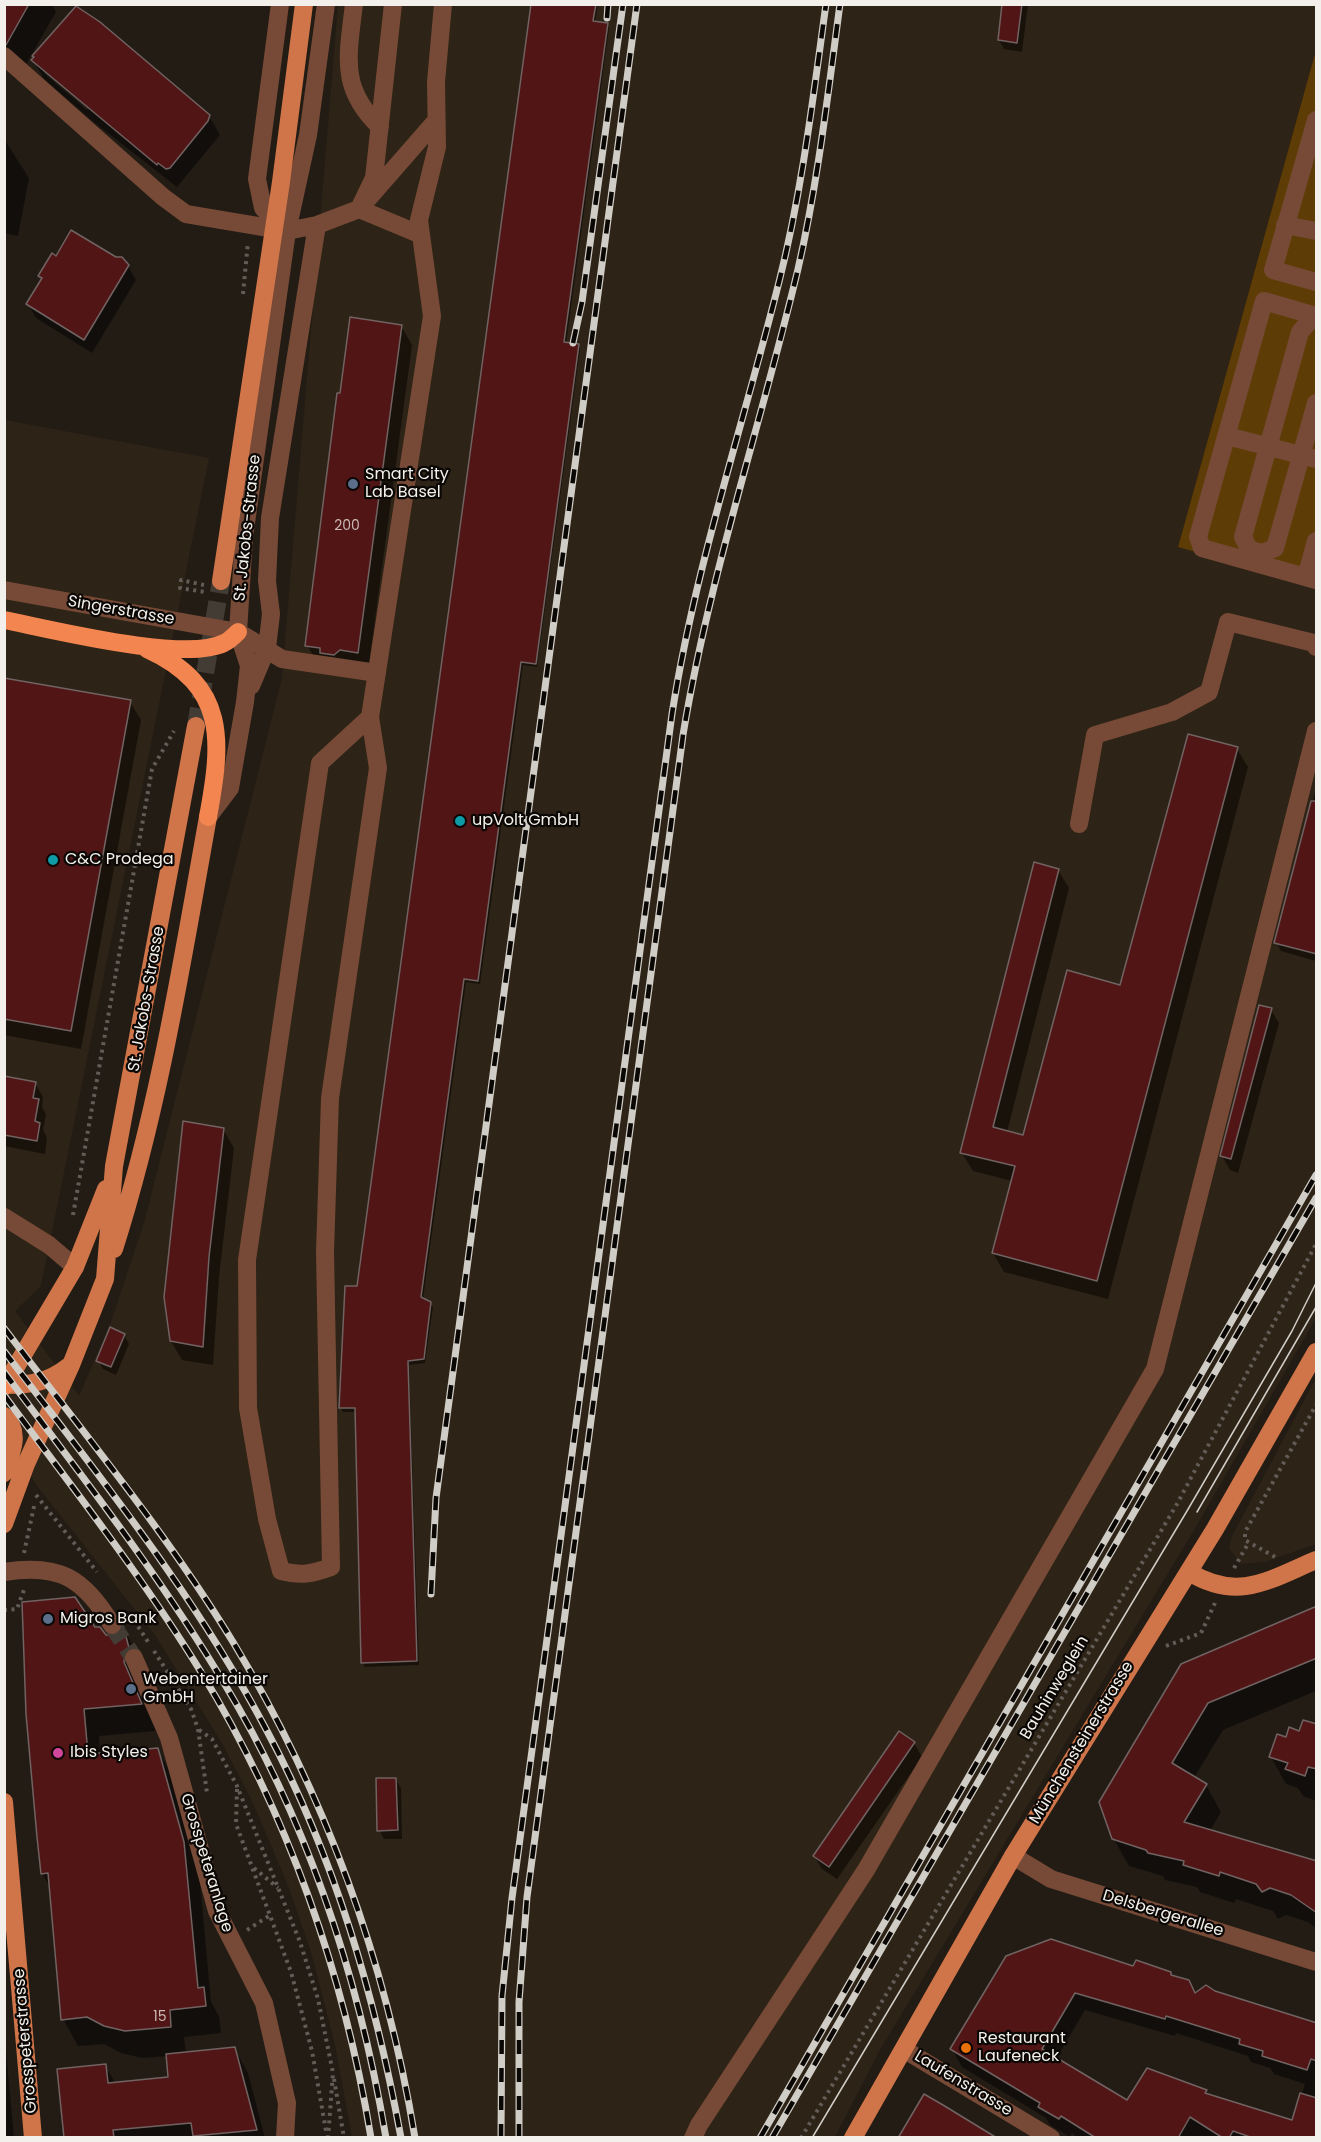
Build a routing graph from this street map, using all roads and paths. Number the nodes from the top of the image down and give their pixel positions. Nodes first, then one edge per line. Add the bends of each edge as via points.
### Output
1 (280, 4) edge
2 (304, 4) edge
3 (326, 4) edge
4 (354, 4) edge
5 (393, 4) edge
6 (443, 4) edge
7 (4, 56) edge
8 (1317, 120) edge
9 (435, 122) junction
10 (381, 127) junction
11 (358, 209) junction
12 (318, 225) junction
13 (1286, 225) junction
14 (287, 231) junction
15 (1317, 231) edge
16 (419, 234) junction
17 (1317, 282) edge
18 (1316, 315) edge
19 (1317, 403) edge
20 (1227, 435) junction
21 (1269, 447) junction
22 (1309, 457) edge
23 (1317, 541) edge
24 (1312, 579) edge
25 (221, 580) tunnel mouth
26 (198, 583) dead end
27 (4, 590) edge
28 (205, 592) dead end
29 (4, 620) edge
30 (238, 632) junction
31 (1316, 641) edge
32 (142, 647) junction
33 (267, 648) junction
34 (377, 673) junction
35 (245, 702) junction
36 (370, 717) junction
37 (178, 721) dead end
38 (196, 726) tunnel mouth
39 (1317, 731) edge
40 (208, 817) junction
41 (1079, 824) dead end
42 (114, 1166) junction
43 (4, 1217) edge
44 (72, 1224) dead end
45 (1317, 1244) edge
46 (75, 1267) junction
47 (105, 1279) junction
48 (1317, 1352) edge
49 (71, 1365) junction
50 (5, 1386) edge
51 (1317, 1405) edge
52 (4, 1416) edge
53 (4, 1473) edge
54 (36, 1495) dead end
55 (4, 1524) edge
56 (25, 1540) dead end
57 (1249, 1542) junction
58 (1317, 1560) edge
59 (1295, 1569) junction
60 (4, 1572) edge
61 (1189, 1572) junction
62 (1222, 1587) junction
63 (112, 1624) tunnel mouth
64 (1162, 1648) dead end
65 (134, 1658) tunnel mouth
66 (198, 1729) dead end
67 (237, 1786) junction
68 (4, 1802) edge
69 (1014, 1856) junction
70 (253, 1868) junction
71 (279, 1889) junction
72 (272, 1914) junction
73 (229, 1940) junction
74 (1317, 1962) edge
75 (905, 2050) junction
76 (333, 2073) junction
77 (33, 2138) edge
78 (285, 2138) edge
79 (344, 2138) edge
80 (693, 2138) edge
81 (801, 2138) edge
82 (853, 2138) edge
83 (1051, 2138) edge

1 - 14 street via 257,179 263,208
2 - 25 main road, St. Jakobs-Strasse
3 - 14 street, St. Jakobs-Strasse via 308,135
4 - 10 street via 349,76 359,104
5 - 10 street
6 - 9 street
7 - 14 street via 186,214
8 - 13 street
9 - 11 street
9 - 16 street via 437,147
10 - 11 street via 374,178
11 - 12 street
11 - 16 street
12 - 14 street
12 - 33 street via 270,518 267,580 271,614
13 - 15 street
13 - 17 street via 1273,270
14 - 30 street, St. Jakobs-Strasse via 244,537
16 - 34 street via 432,316
18 - 20 street via 1264,301
18 - 21 street via 1300,332
19 - 22 street
20 - 21 street
20 - 24 street via 1198,537 1202,548
21 - 22 street
21 - 22 street via 1243,537 1255,552 1275,548
23 - 24 street
26 - 28 path via 181,580 180,588
27 - 30 street, Singerstrasse
29 - 32 highway
30 - 32 highway via 223,644 204,647
30 - 33 street, Singerstrasse
30 - 35 street, St. Jakobs-Strasse via 249,666
31 - 41 street via 1228,622 1209,692 1163,716 1095,735
32 - 40 highway via 188,674 213,712 217,739
33 - 34 street, Singerstrasse via 282,658
33 - 35 street
34 - 36 street
35 - 40 street, St. Jakobs-Strasse via 230,788
36 - 36 street via 320,763 247,1260 248,1407 275,1550 281,1571 296,1575 310,1575 331,1567 325,1252 330,1098 378,768
37 - 44 path via 152,769
38 - 42 main road, St. Jakobs-Strasse
39 - 80 street via 1155,1369 866,1870
40 - 47 main road via 170,1028 139,1166
42 - 46 main road, St. Jakobs-Strasse
42 - 47 main road, St. Jakobs-Strasse
43 - 46 street via 49,1245
45 - 81 path, Bauhinweglein via 1177,1504
46 - 50 main road, St. Jakobs-Strasse
47 - 49 main road, St. Jakobs-Strasse
48 - 61 main road, Münchensteinerstrasse
49 - 50 main road, St. Jakobs-Strasse via 52,1380
49 - 55 main road via 31,1451
51 - 57 path via 1245,1532
52 - 53 main road via 14,1430 15,1441
54 - 56 path
57 - 59 path
57 - 62 path
58 - 59 main road
59 - 62 main road via 1258,1583
60 - 63 street via 43,1568 69,1577 103,1609
61 - 62 main road
61 - 69 main road, Münchensteinerstrasse
62 - 64 path via 1201,1633
65 - 73 street, Grosspeteranlage via 169,1738 217,1911
66 - 67 path via 212,1739
67 - 70 path via 236,1824
67 - 71 path
68 - 77 main road, Grosspeterstrasse
69 - 74 street, Delsbergerallee via 1051,1879
69 - 75 main road, Münchensteinerstrasse
70 - 71 path
70 - 72 path
71 - 76 path via 318,1999
72 - 73 path
72 - 76 path via 312,2051 328,2138
73 - 78 street, Grosspeteranlage via 246,1964 264,2003 287,2103
75 - 82 main road, Münchensteinerstrasse
75 - 83 street, Laufenstrasse
76 - 79 path

